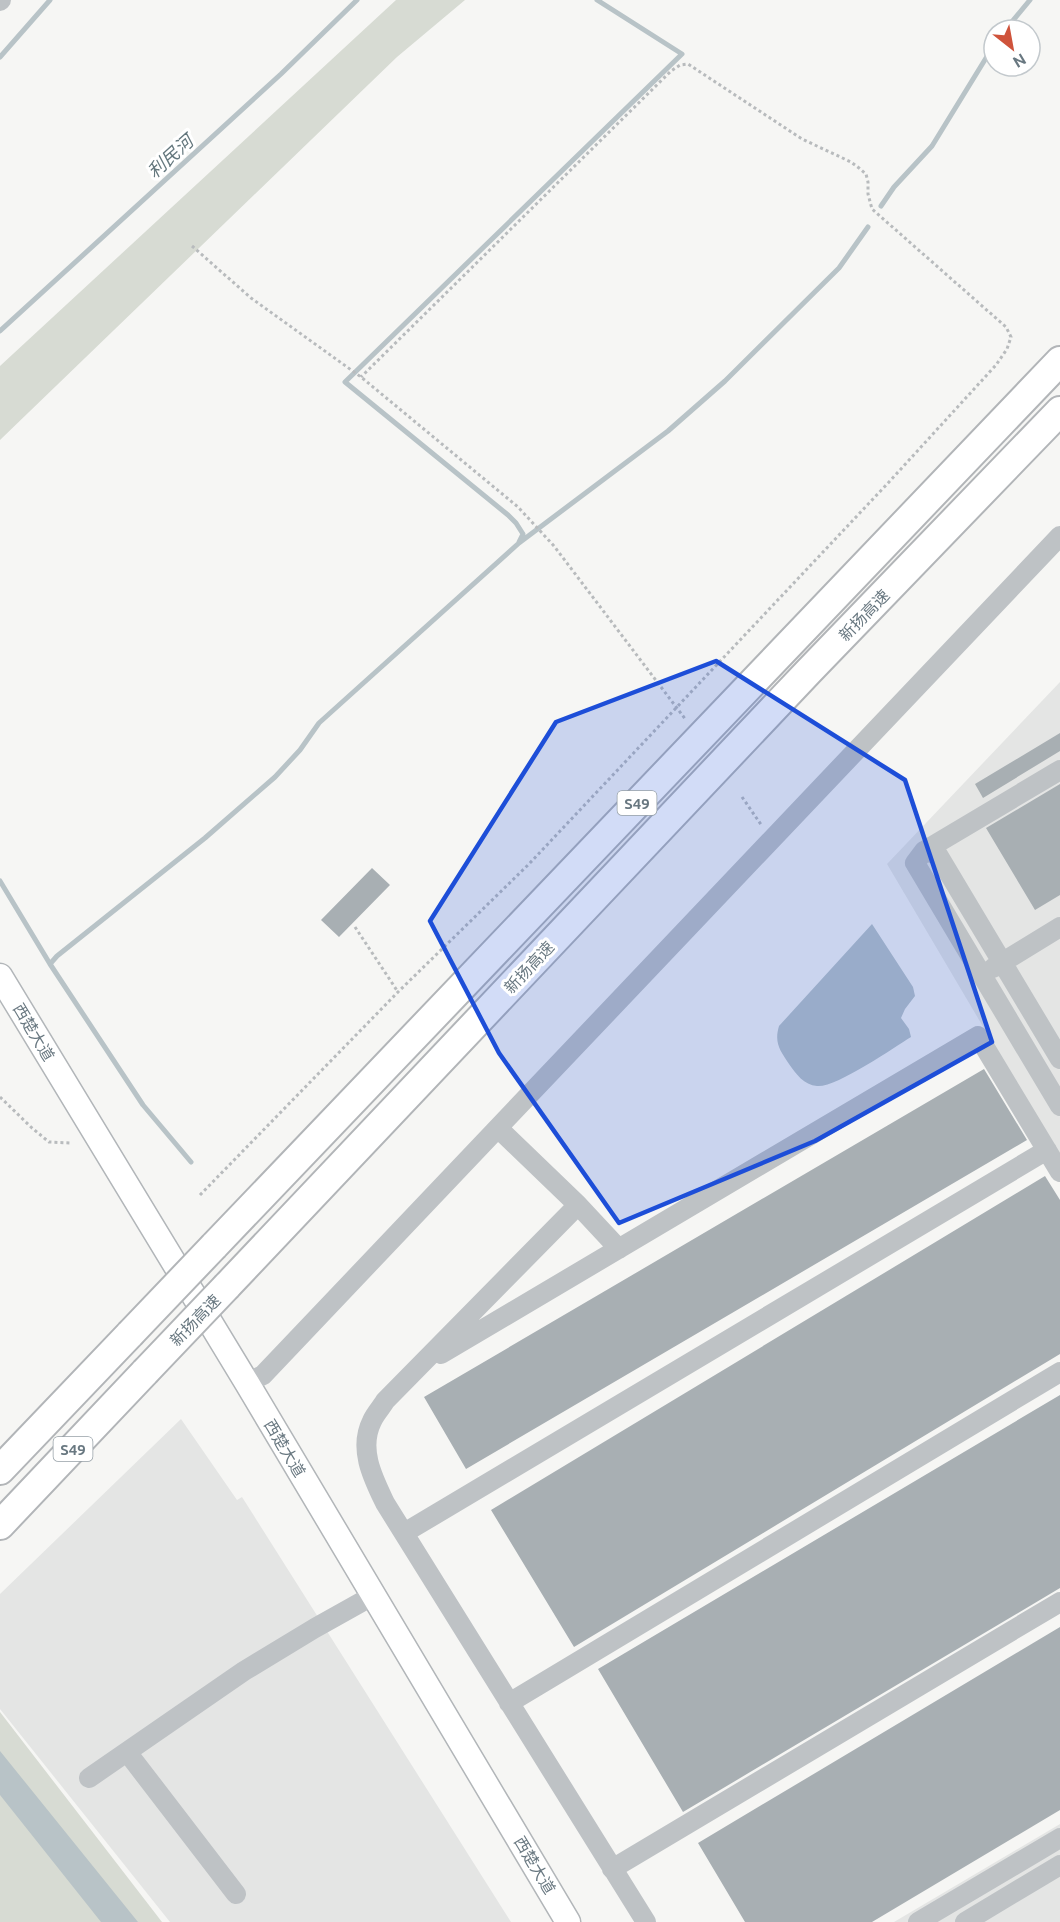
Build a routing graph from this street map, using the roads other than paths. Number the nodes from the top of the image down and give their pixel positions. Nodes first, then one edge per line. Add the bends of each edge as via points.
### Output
1 (1060, 361) edge
2 (1060, 411) edge
3 (1060, 536) edge
4 (1060, 770) edge
5 (924, 851) junction
6 (1060, 927) edge
7 (1002, 962) junction
8 (982, 975) junction
9 (0, 976) edge
10 (1060, 1059) edge
11 (1060, 1106) edge
12 (498, 1128) junction
13 (1047, 1150) junction
14 (1060, 1173) edge
15 (578, 1205) junction
16 (619, 1249) junction
17 (417, 1369) junction
18 (1060, 1372) edge
19 (246, 1383) junction
20 (0, 1470) edge
21 (0, 1525) edge
22 (404, 1533) junction
23 (374, 1596) junction
24 (1060, 1602) edge
25 (509, 1702) junction
26 (127, 1752) junction
27 (90, 1778) dead end
28 (1060, 1838) edge
29 (1059, 1867) edge
30 (612, 1869) junction
31 (236, 1894) dead end
32 (568, 1922) edge
33 (646, 1922) edge
34 (918, 1922) edge
35 (965, 1922) edge

1 - 20 highway, 新扬高速 / S49, bridge
2 - 21 highway, 新扬高速 / S49, bridge
3 - 12 street
4 - 5 street
5 - 7 street via 938,855
5 - 8 street via 915,863
6 - 7 street
7 - 8 street
7 - 10 street
8 - 11 street
9 - 19 main road, 西楚大道
12 - 15 street
12 - 19 street via 263,1375
13 - 14 street
13 - 16 street via 978,1036
13 - 22 street
15 - 16 street
15 - 17 street
16 - 17 street
17 - 22 street via 385,1401 371,1422 365,1444 372,1474
18 - 25 street
19 - 23 main road, 西楚大道
22 - 25 street
23 - 26 street via 244,1671
23 - 32 main road, 西楚大道
24 - 30 street
25 - 30 street
26 - 27 street
26 - 31 street
28 - 34 street
29 - 35 street
30 - 33 street

